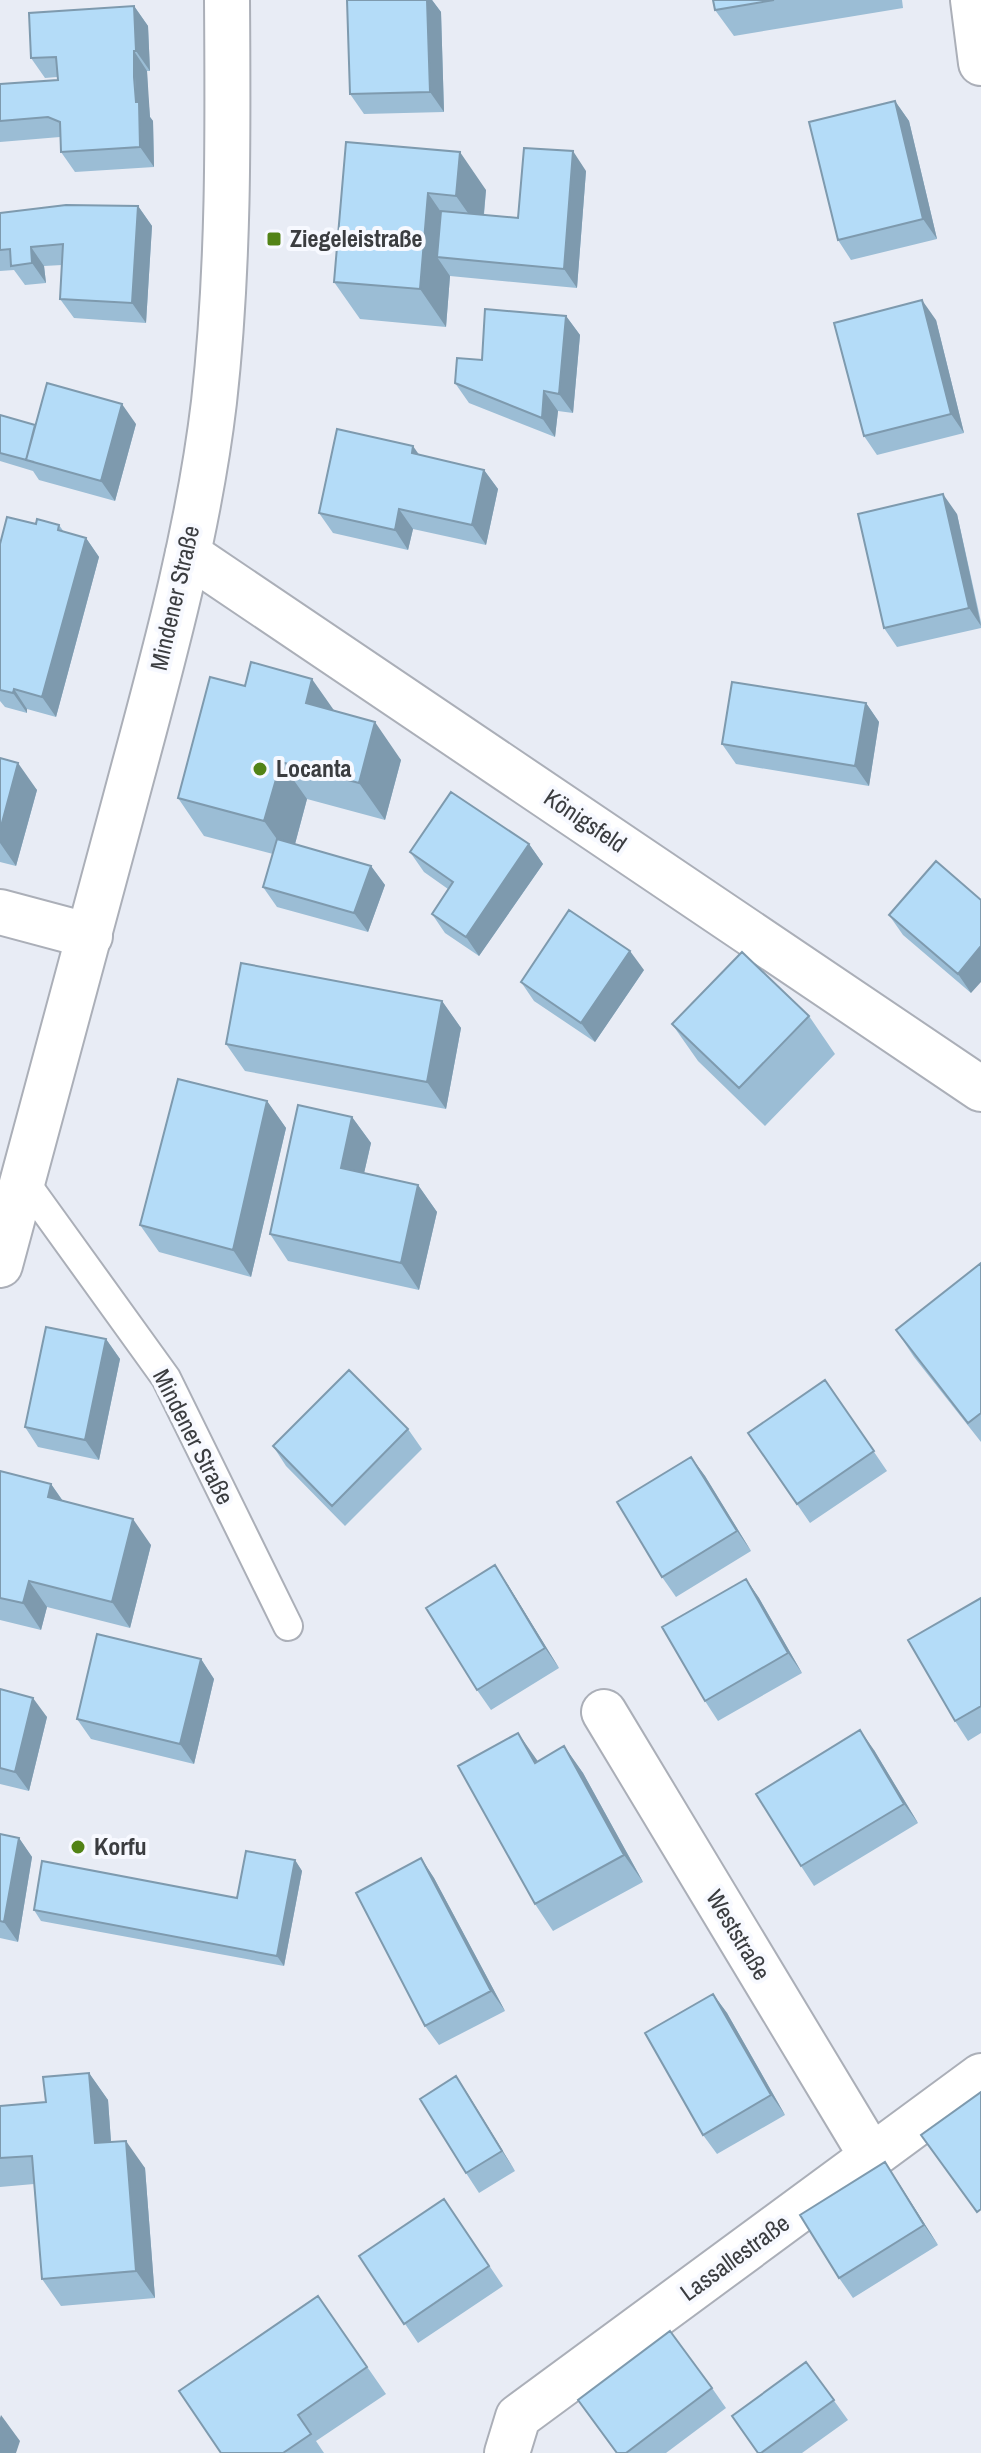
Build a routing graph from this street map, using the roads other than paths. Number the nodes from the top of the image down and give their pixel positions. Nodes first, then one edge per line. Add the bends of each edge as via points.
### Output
1 (227, 0) edge
2 (973, 0) edge
3 (981, 63) edge
4 (188, 554) junction
5 (0, 912) edge
6 (90, 936) junction
7 (981, 1089) edge
8 (24, 1181) junction
9 (0, 1265) edge
10 (288, 1626) dead end
11 (604, 1712) dead end
12 (981, 2076) edge
13 (872, 2157) junction
14 (507, 2453) edge

1 - 4 street, Mindener Straße via 229,167 214,402
2 - 3 street
4 - 6 street, Mindener Straße
4 - 7 street, Königsfeld
5 - 6 street
6 - 8 street, Mindener Straße
8 - 9 street, Mindener Straße
8 - 10 lane, Mindener Straße via 166,1378
11 - 13 street, Weststraße
12 - 13 street, Lassallestraße
13 - 14 street, Lassallestraße via 518,2417

